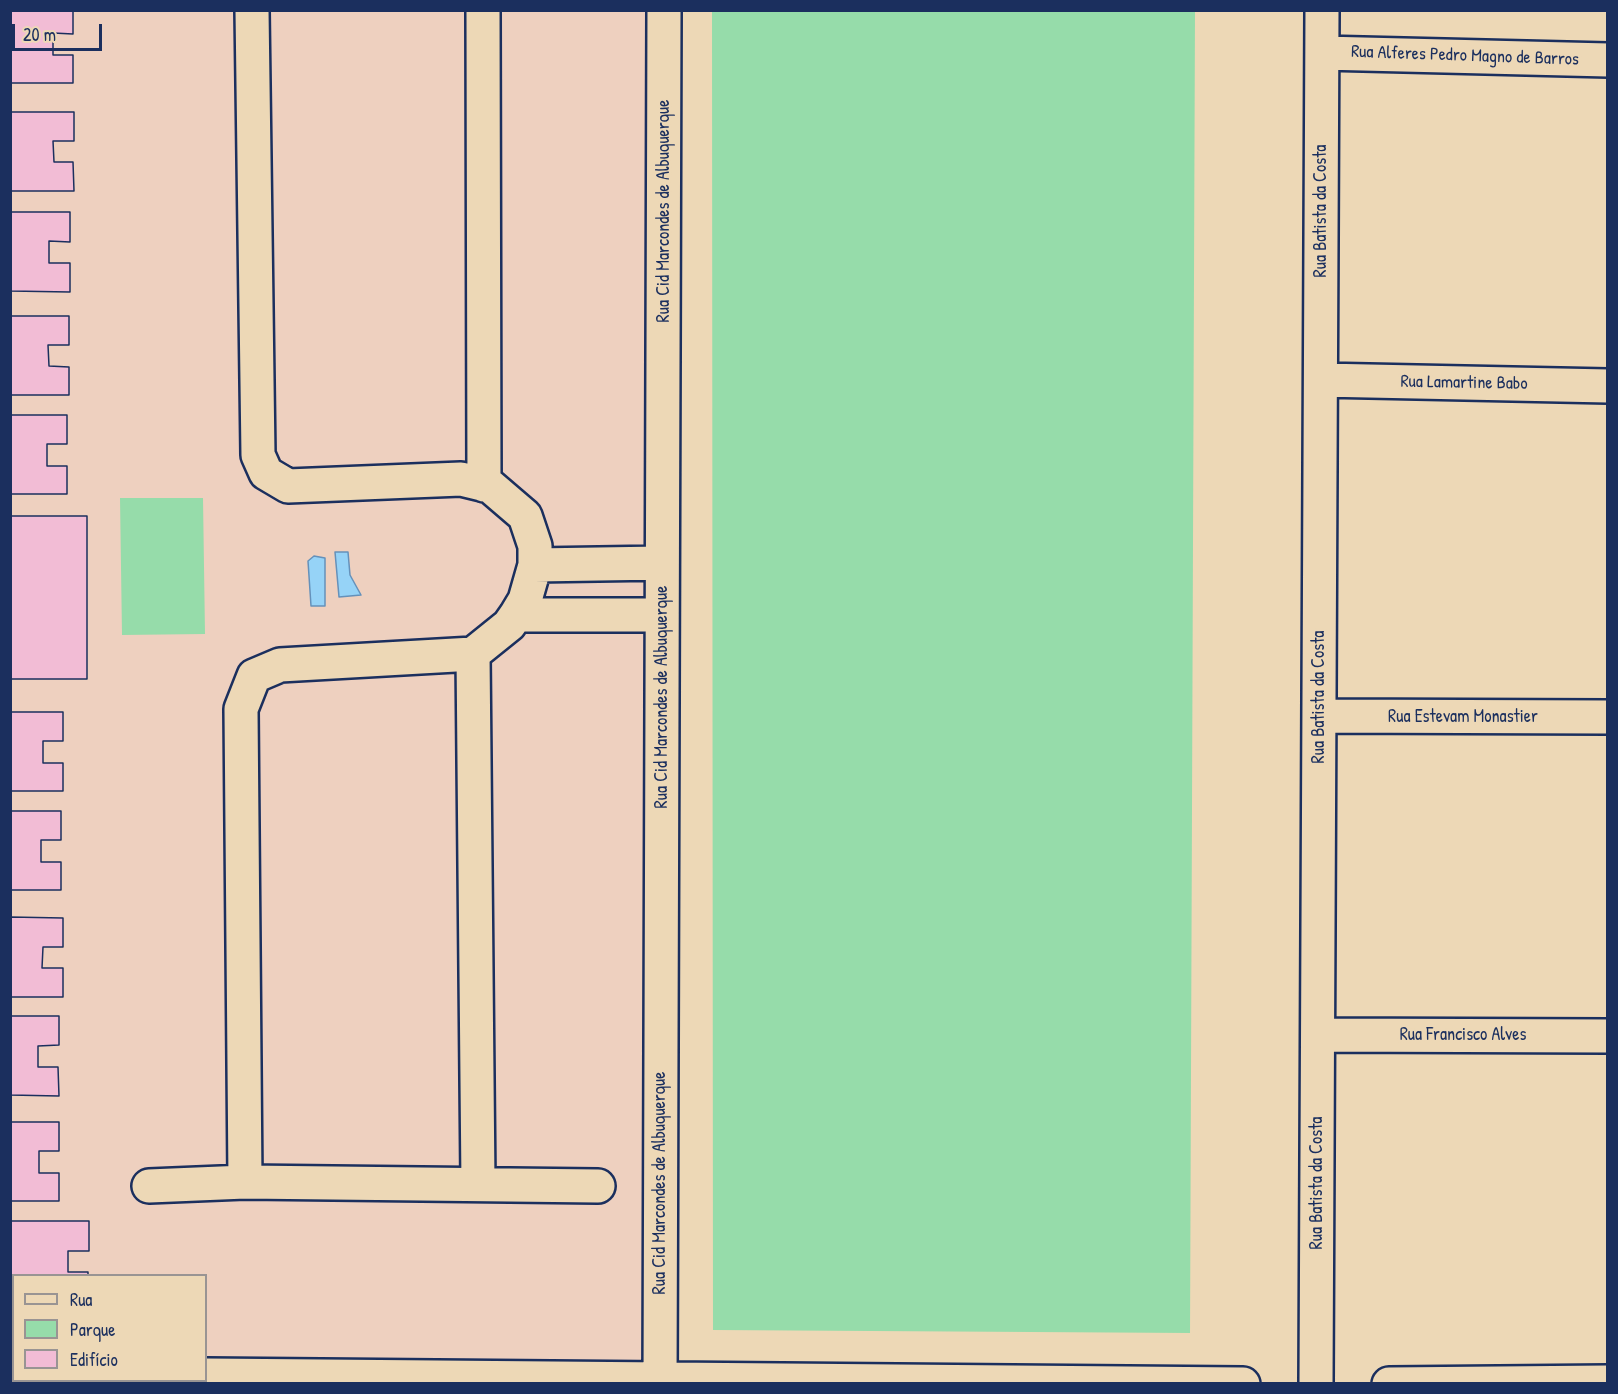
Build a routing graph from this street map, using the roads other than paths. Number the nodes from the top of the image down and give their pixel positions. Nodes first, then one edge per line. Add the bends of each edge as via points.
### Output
1 (252, 10) edge
2 (483, 10) edge
3 (664, 10) edge
4 (1322, 10) edge
5 (1322, 52) junction
6 (1608, 60) edge
7 (1321, 380) junction
8 (1608, 386) edge
9 (484, 485) junction
10 (662, 563) junction
11 (535, 565) junction
12 (516, 615) junction
13 (662, 615) junction
14 (473, 654) junction
15 (1319, 716) junction
16 (1608, 717) edge
17 (1318, 1035) junction
18 (1608, 1036) edge
19 (245, 1182) junction
20 (478, 1184) junction
21 (598, 1185) dead end
22 (149, 1186) dead end
23 (207, 1376) edge
24 (660, 1381) edge
25 (1608, 1382) edge
26 (1243, 1383) edge
27 (1316, 1383) edge
28 (1389, 1383) edge

1 - 9 street via 258,455 266,473 288,486 461,479
2 - 9 street
3 - 10 street, Rua Cid Marcondes de Albuquerque
4 - 5 street, Rua Batista da Costa
5 - 6 street, Rua Alferes Pedro Magno de Barros
5 - 7 street, Rua Batista da Costa
7 - 8 street, Rua Lamartine Babo
7 - 15 street, Rua Batista da Costa
9 - 11 street via 525,516 535,546
10 - 11 street
10 - 13 street, Rua Cid Marcondes de Albuquerque
11 - 12 street via 525,600
12 - 13 street
12 - 14 street
13 - 24 street, Rua Cid Marcondes de Albuquerque
14 - 19 street via 280,665 254,676 241,709
14 - 20 street
15 - 16 street, Rua Estevam Monastier
15 - 17 street, Rua Batista da Costa
17 - 18 street, Rua Francisco Alves
17 - 27 street, Rua Batista da Costa
19 - 20 street
19 - 22 street
20 - 21 street
23 - 24 street
24 - 26 street
25 - 28 street

